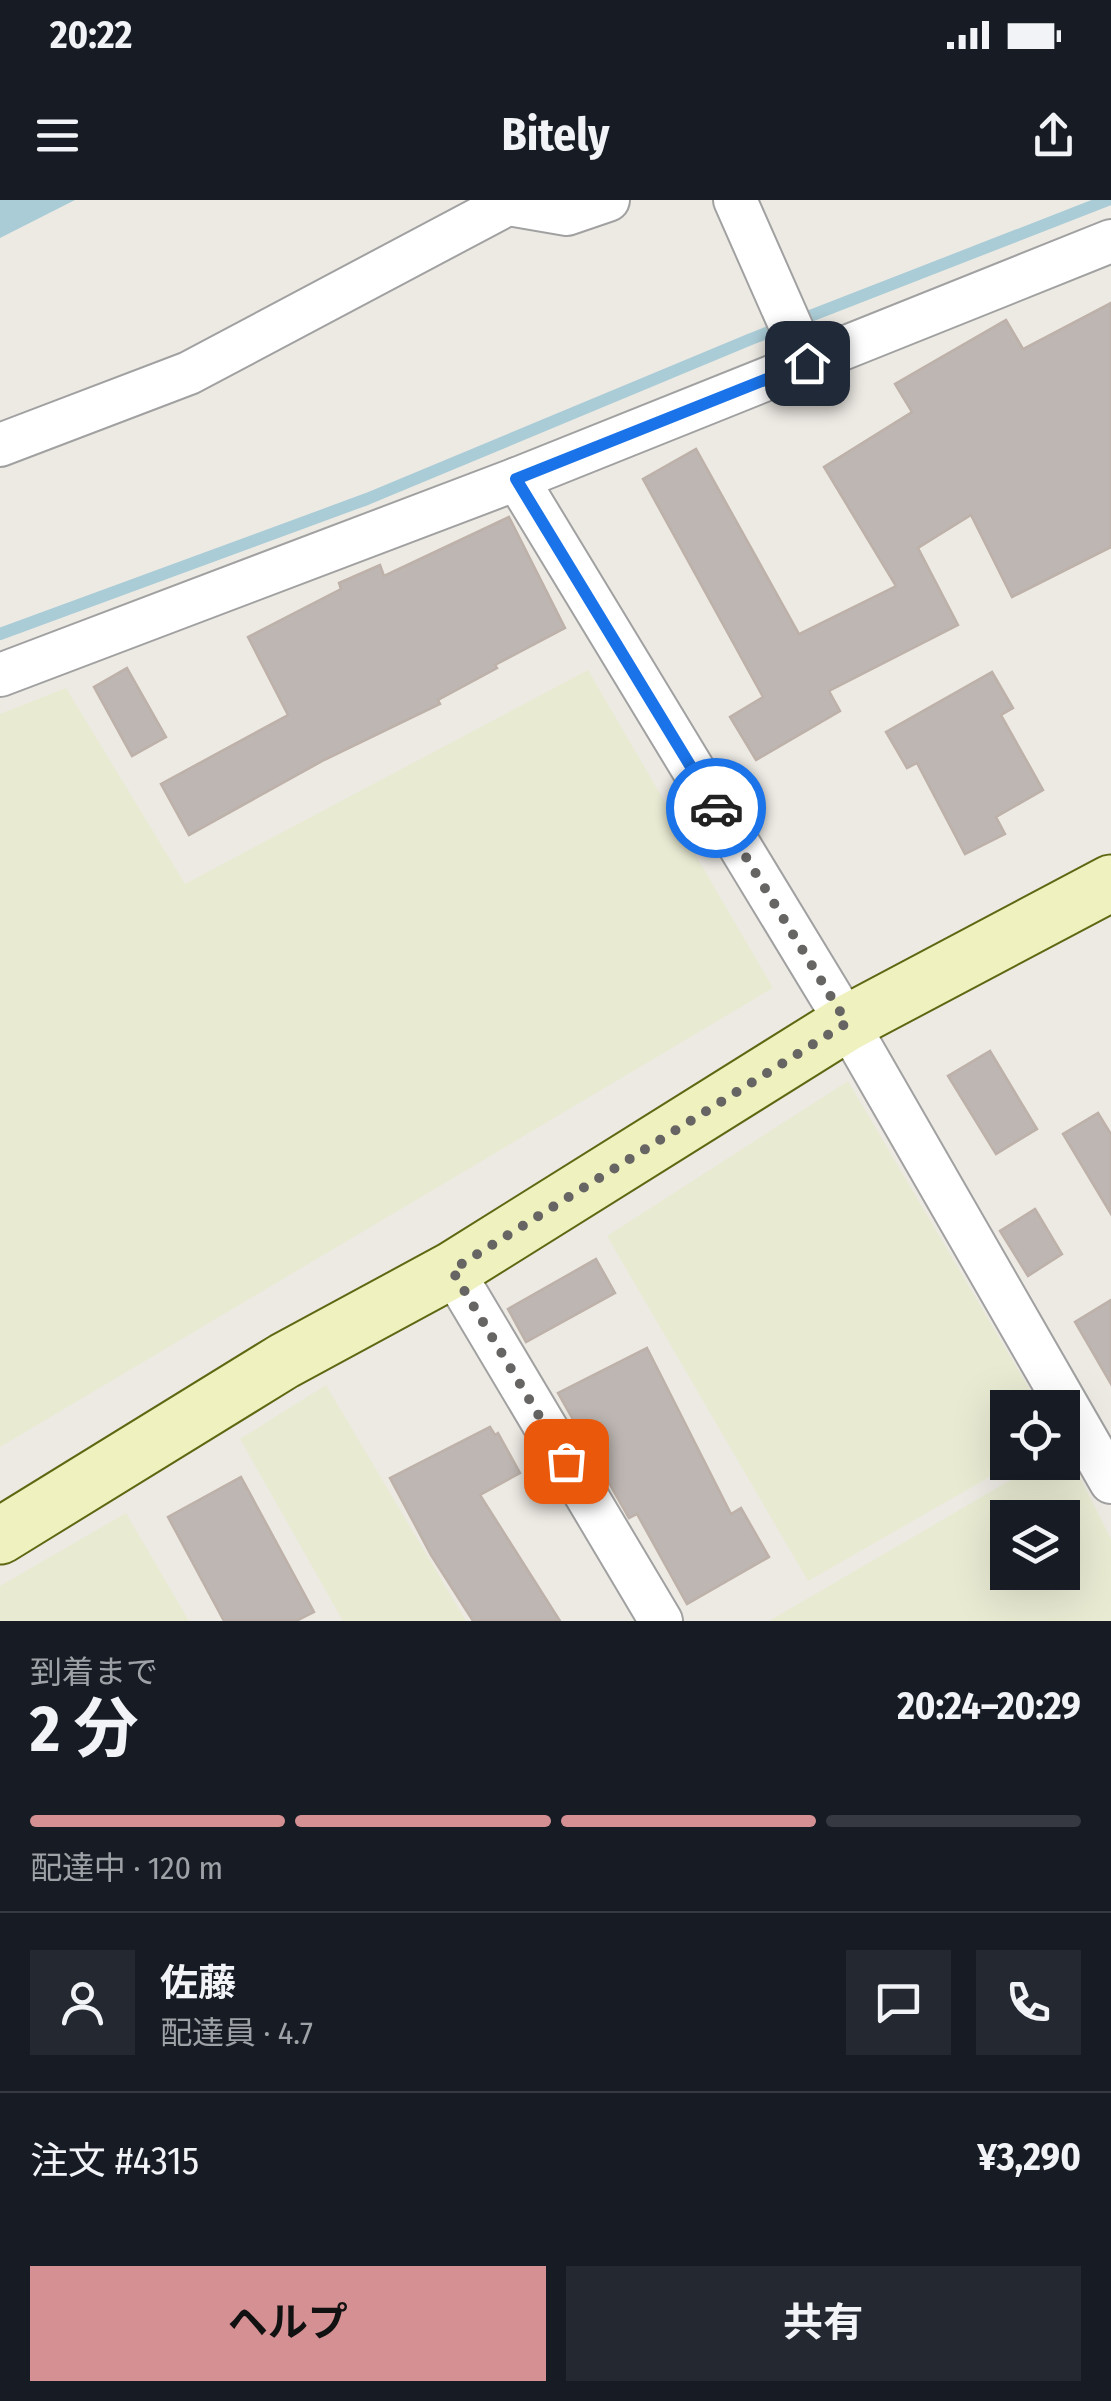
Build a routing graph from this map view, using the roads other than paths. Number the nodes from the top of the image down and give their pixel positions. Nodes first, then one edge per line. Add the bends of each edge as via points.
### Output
1 (608, 200) edge
2 (736, 200) edge
3 (512, 202) edge
4 (1111, 242) edge
5 (807, 363) junction
6 (0, 445) edge
7 (516, 479) junction
8 (0, 675) edge
9 (1111, 882) edge
10 (847, 1023) junction
11 (452, 1270) junction
12 (1111, 1482) edge
13 (0, 1536) edge
14 (662, 1621) edge

1 - 3 street via 567,214
2 - 5 street
3 - 6 street via 189,373
4 - 5 street
5 - 7 street
7 - 8 street
7 - 10 street
9 - 10 street
10 - 11 street
10 - 12 street
11 - 13 street via 284,1361
11 - 14 street

